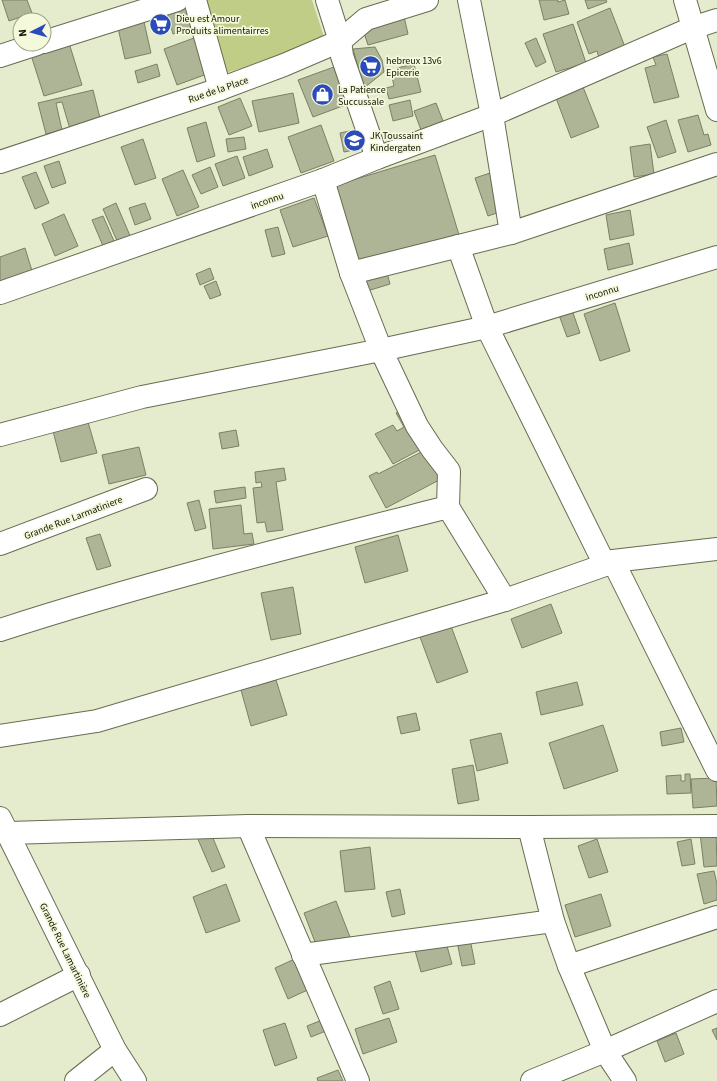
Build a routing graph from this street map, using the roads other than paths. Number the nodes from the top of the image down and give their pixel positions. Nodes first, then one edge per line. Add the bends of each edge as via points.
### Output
1 (177, 0) edge
2 (195, 0) edge
3 (327, 0) edge
4 (427, 0) edge
5 (469, 0) edge
6 (685, 0) edge
7 (717, 20) edge
8 (692, 28) junction
9 (52, 39) edge
10 (340, 41) junction
11 (12, 52) edge
12 (0, 56) edge
13 (220, 89) junction
14 (717, 110) edge
15 (492, 115) junction
16 (377, 158) junction
17 (0, 162) edge
18 (717, 164) edge
19 (323, 180) junction
20 (511, 233) junction
21 (458, 246) junction
22 (717, 257) edge
23 (351, 273) junction
24 (0, 293) edge
25 (487, 327) junction
26 (381, 350) junction
27 (0, 435) edge
28 (146, 489) dead end
29 (448, 507) junction
30 (0, 544) edge
31 (717, 549) edge
32 (609, 563) junction
33 (505, 600) junction
34 (0, 630) edge
35 (0, 736) edge
36 (717, 770) edge
37 (4, 825) edge
38 (248, 826) junction
39 (529, 826) junction
40 (717, 826) edge
41 (717, 917) edge
42 (553, 921) junction
43 (303, 956) junction
44 (570, 966) junction
45 (79, 975) junction
46 (717, 1001) edge
47 (0, 1015) edge
48 (115, 1050) junction
49 (605, 1051) junction
50 (76, 1081) edge
51 (135, 1081) edge
52 (358, 1081) edge
53 (532, 1081) edge
54 (625, 1081) edge

1 - 9 street
2 - 13 street
3 - 10 street
4 - 10 street, Rue de la Place via 366,19
5 - 15 street
6 - 8 street
7 - 8 street, inconnu
8 - 14 street
8 - 15 street, inconnu
10 - 13 street, Rue de la Place
10 - 16 street via 342,56
11 - 12 street
13 - 17 street, Rue de la Place
15 - 16 street, inconnu
15 - 20 street
16 - 19 street, inconnu
18 - 20 street
19 - 23 street
19 - 24 street, inconnu
20 - 21 street
21 - 23 street
21 - 25 street
22 - 25 street, inconnu
23 - 26 street
25 - 26 street, inconnu
25 - 32 street
26 - 27 street, inconnu via 142,397
26 - 29 street via 417,426 449,471
28 - 30 street, Grande Rue Larmatiniere
29 - 33 street
29 - 34 street via 187,574
31 - 32 street
32 - 33 street
32 - 36 street
33 - 35 street via 97,721
37 - 38 street
37 - 45 street, Grande Rue Lamartinière
38 - 39 street
38 - 43 street
39 - 40 street
39 - 42 street
41 - 44 street
42 - 43 street
42 - 44 street
43 - 52 street
44 - 49 street
45 - 47 street
45 - 48 street, Grande Rue Lamartinière
46 - 49 street
48 - 50 street
48 - 51 street, Grande Rue Lamartinière
49 - 53 street
49 - 54 street

